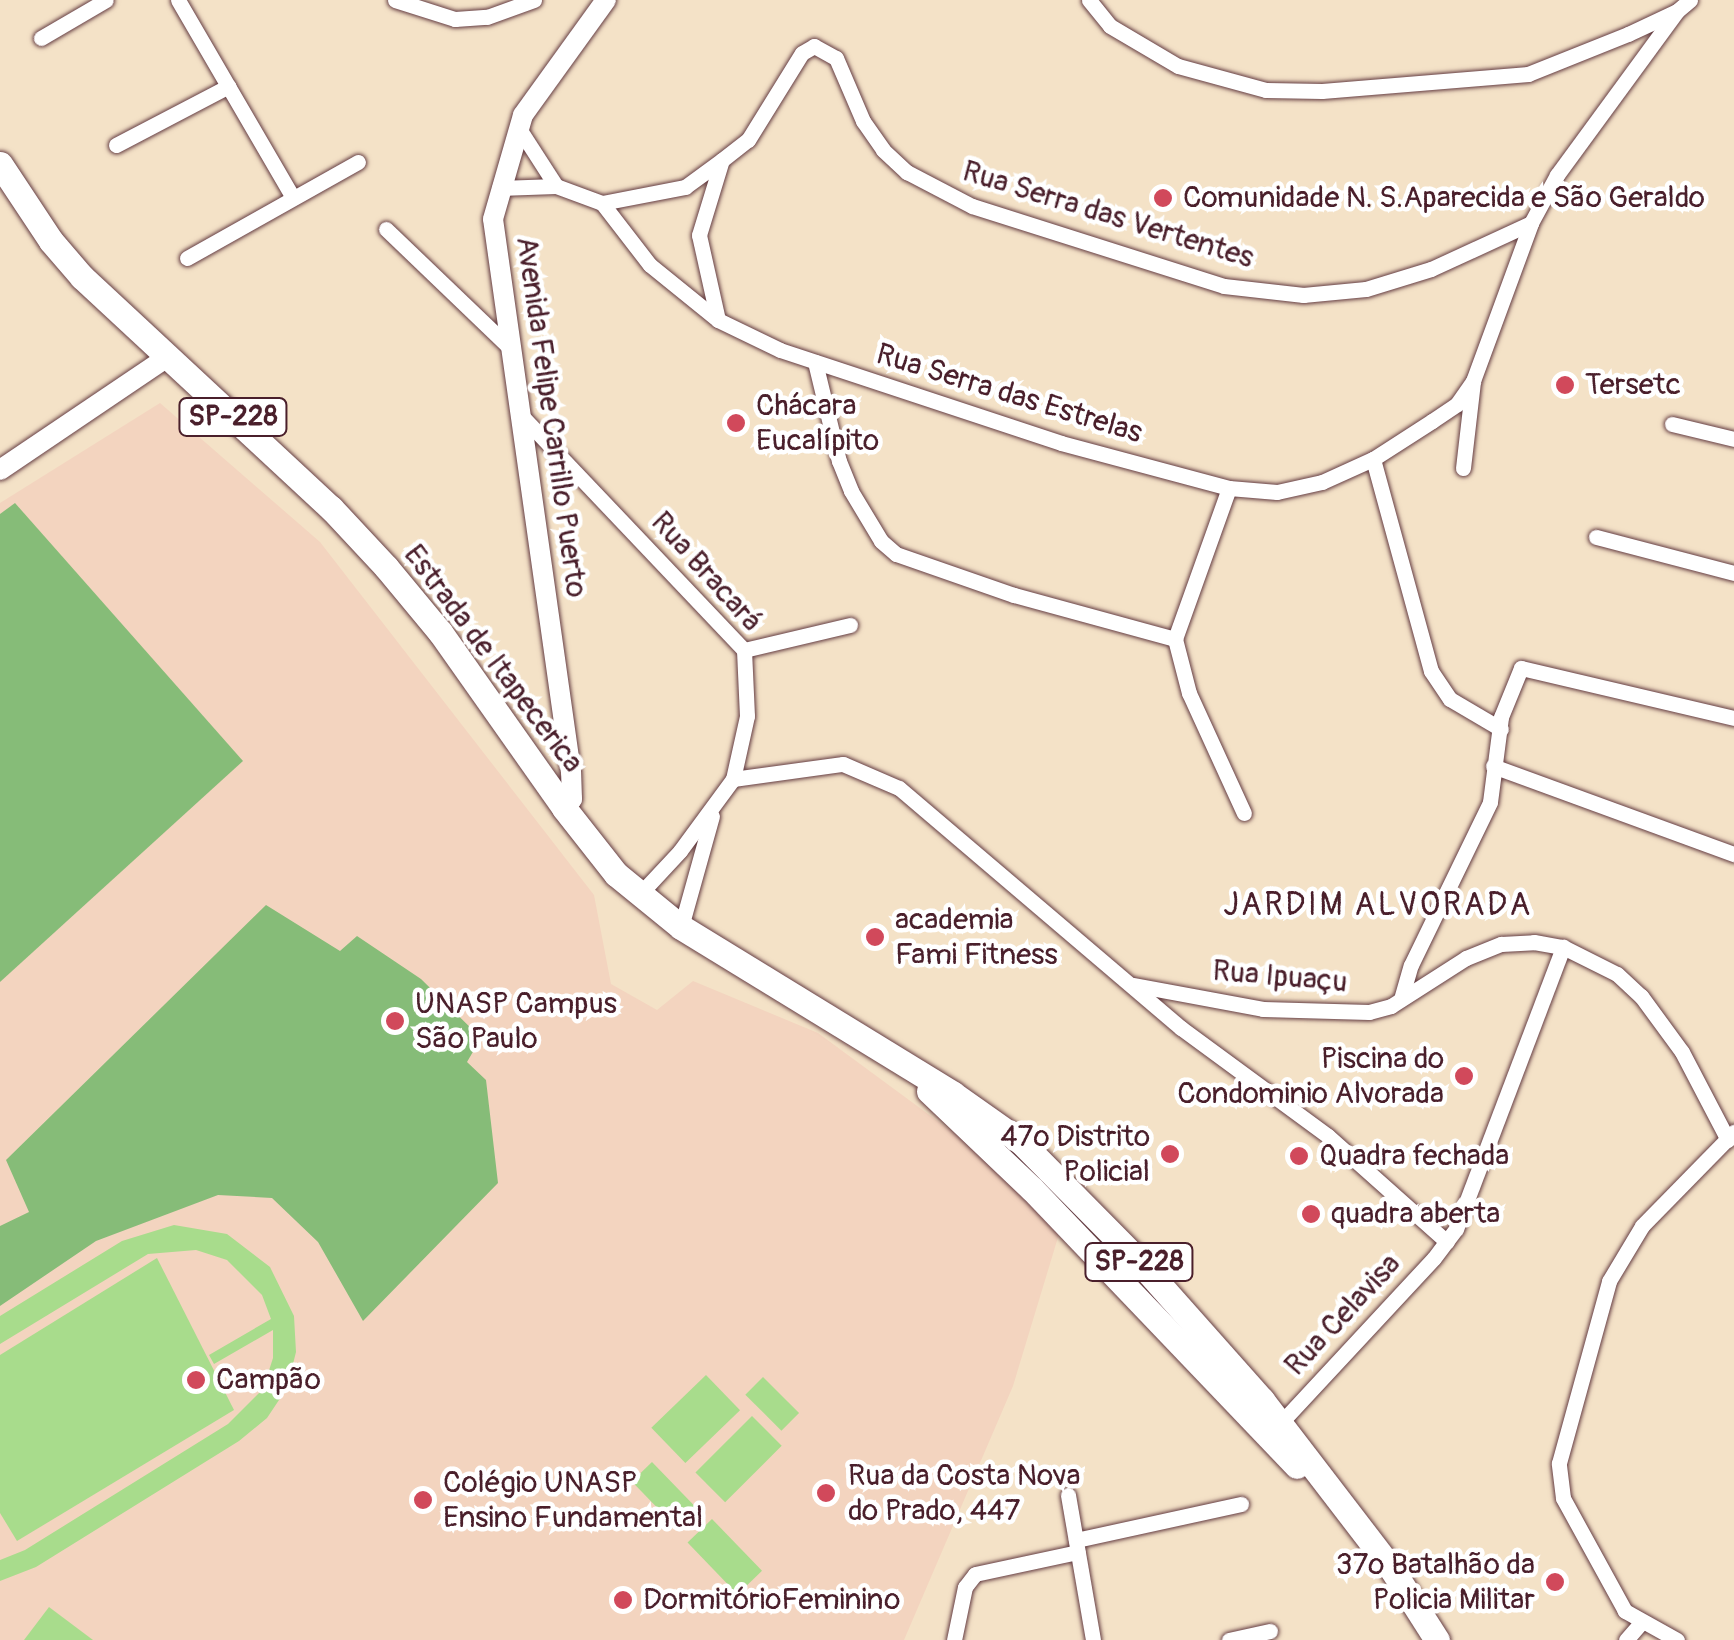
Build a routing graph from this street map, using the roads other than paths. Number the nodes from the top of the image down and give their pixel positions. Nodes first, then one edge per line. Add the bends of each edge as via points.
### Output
1 (106, 0) edge
2 (178, 0) edge
3 (395, 0) edge
4 (534, 0) edge
5 (606, 0) edge
6 (1090, 0) edge
7 (1684, 6) edge
8 (42, 38) dead end
9 (229, 86) junction
10 (518, 127) junction
11 (116, 144) dead end
12 (722, 160) junction
13 (358, 162) dead end
14 (0, 164) edge
15 (556, 186) junction
16 (499, 188) junction
17 (292, 196) junction
18 (602, 203) junction
19 (1532, 223) junction
20 (386, 228) dead end
21 (188, 258) dead end
22 (718, 320) junction
23 (508, 346) junction
24 (166, 358) junction
25 (816, 362) junction
26 (1473, 381) junction
27 (520, 414) junction
28 (1672, 424) dead end
29 (1734, 440) edge
30 (1373, 458) junction
31 (1463, 468) dead end
32 (0, 470) edge
33 (1229, 488) junction
34 (1596, 536) dead end
35 (1734, 573) edge
36 (850, 625) dead end
37 (1175, 639) junction
38 (744, 650) junction
39 (1734, 718) edge
40 (1500, 729) junction
41 (1494, 766) junction
42 (733, 779) junction
43 (716, 803) junction
44 (564, 808) junction
45 (1244, 813) dead end
46 (1734, 854) edge
47 (639, 896) junction
48 (674, 935) junction
49 (1563, 947) junction
50 (1134, 985) junction
51 (1401, 999) junction
52 (1731, 1136) edge
53 (1446, 1242) junction
54 (1273, 1430) junction
55 (1068, 1495) dead end
56 (1241, 1504) dead end
57 (1077, 1546) junction
58 (1640, 1623) junction
59 (1270, 1631) dead end
60 (954, 1640) edge
61 (1093, 1640) edge
62 (1228, 1640) edge
63 (1437, 1640) edge
64 (1626, 1640) edge
65 (1677, 1640) edge

1 - 8 street
2 - 9 street
3 - 4 street via 455,19 487,17
5 - 10 street, Avenida Felipe Carrillo Puerto via 538,89
6 - 7 street via 1110,26 1178,66 1266,90 1322,91 1528,74
7 - 19 street via 1558,175
9 - 11 street
9 - 17 street
10 - 15 street
10 - 16 street, Avenida Felipe Carrillo Puerto
12 - 18 street via 684,188
12 - 19 street, Rua Serra das Vertentes via 770,113 802,54 822,47 840,66 883,150 907,172 972,206 1224,286 1303,295 1366,289 1431,269
12 - 22 street via 699,235
13 - 17 street
14 - 24 main road, Estrada de Itapecerica / SP-228 via 72,265
15 - 16 street
15 - 18 street
16 - 23 street, Avenida Felipe Carrillo Puerto via 494,232
17 - 21 street
18 - 22 street, Rua Serra das Estrelas via 650,265
19 - 26 street
20 - 23 street
22 - 25 street, Rua Serra das Estrelas
23 - 27 street, Avenida Felipe Carrillo Puerto
24 - 32 street
24 - 44 main road, Estrada de Itapecerica / SP-228 via 386,567
25 - 33 street, Rua Serra das Estrelas via 1060,443
25 - 37 street via 851,490 896,554
26 - 30 street, Rua Serra das Estrelas via 1456,404
26 - 31 street
27 - 38 street, Rua Bracará
27 - 44 street, Avenida Felipe Carrillo Puerto via 571,772 573,797
28 - 29 street
30 - 33 street, Rua Serra das Estrelas via 1303,488
30 - 40 street via 1431,672 1450,698
33 - 37 street
34 - 35 street
36 - 38 street
37 - 45 street via 1190,694
38 - 42 street, Rua Bracará via 747,716
39 - 40 street via 1521,668
40 - 41 street
41 - 46 street
41 - 51 street via 1490,802
42 - 43 street, Rua Bracará
42 - 50 street via 824,763 878,777
43 - 47 street, Rua Bracará
43 - 48 street, Rua Bracará
44 - 47 main road, Estrada de Itapecerica / SP-228
47 - 48 main road, Estrada de Itapecerica / SP-228
48 - 54 main road, Estrada de Itapecerica / SP-228 via 706,942 892,1057
49 - 51 street, Rua Ipuaçu via 1500,944
49 - 52 street, Rua Ipuaçu via 1617,974 1641,996
49 - 53 street, Rua Celavisa via 1478,1175
50 - 51 street, Rua Ipuaçu via 1295,1011 1369,1012
50 - 53 street via 1193,1038 1328,1136
52 - 58 street via 1642,1226 1609,1281 1559,1463 1563,1498 1618,1601
53 - 54 street, Rua Celavisa
54 - 63 main road, Estrada de Itapecerica / SP-228 via 1393,1571
55 - 57 street
56 - 57 street
57 - 60 street via 975,1574 965,1587
57 - 61 street
58 - 64 street
58 - 65 street
59 - 62 street

